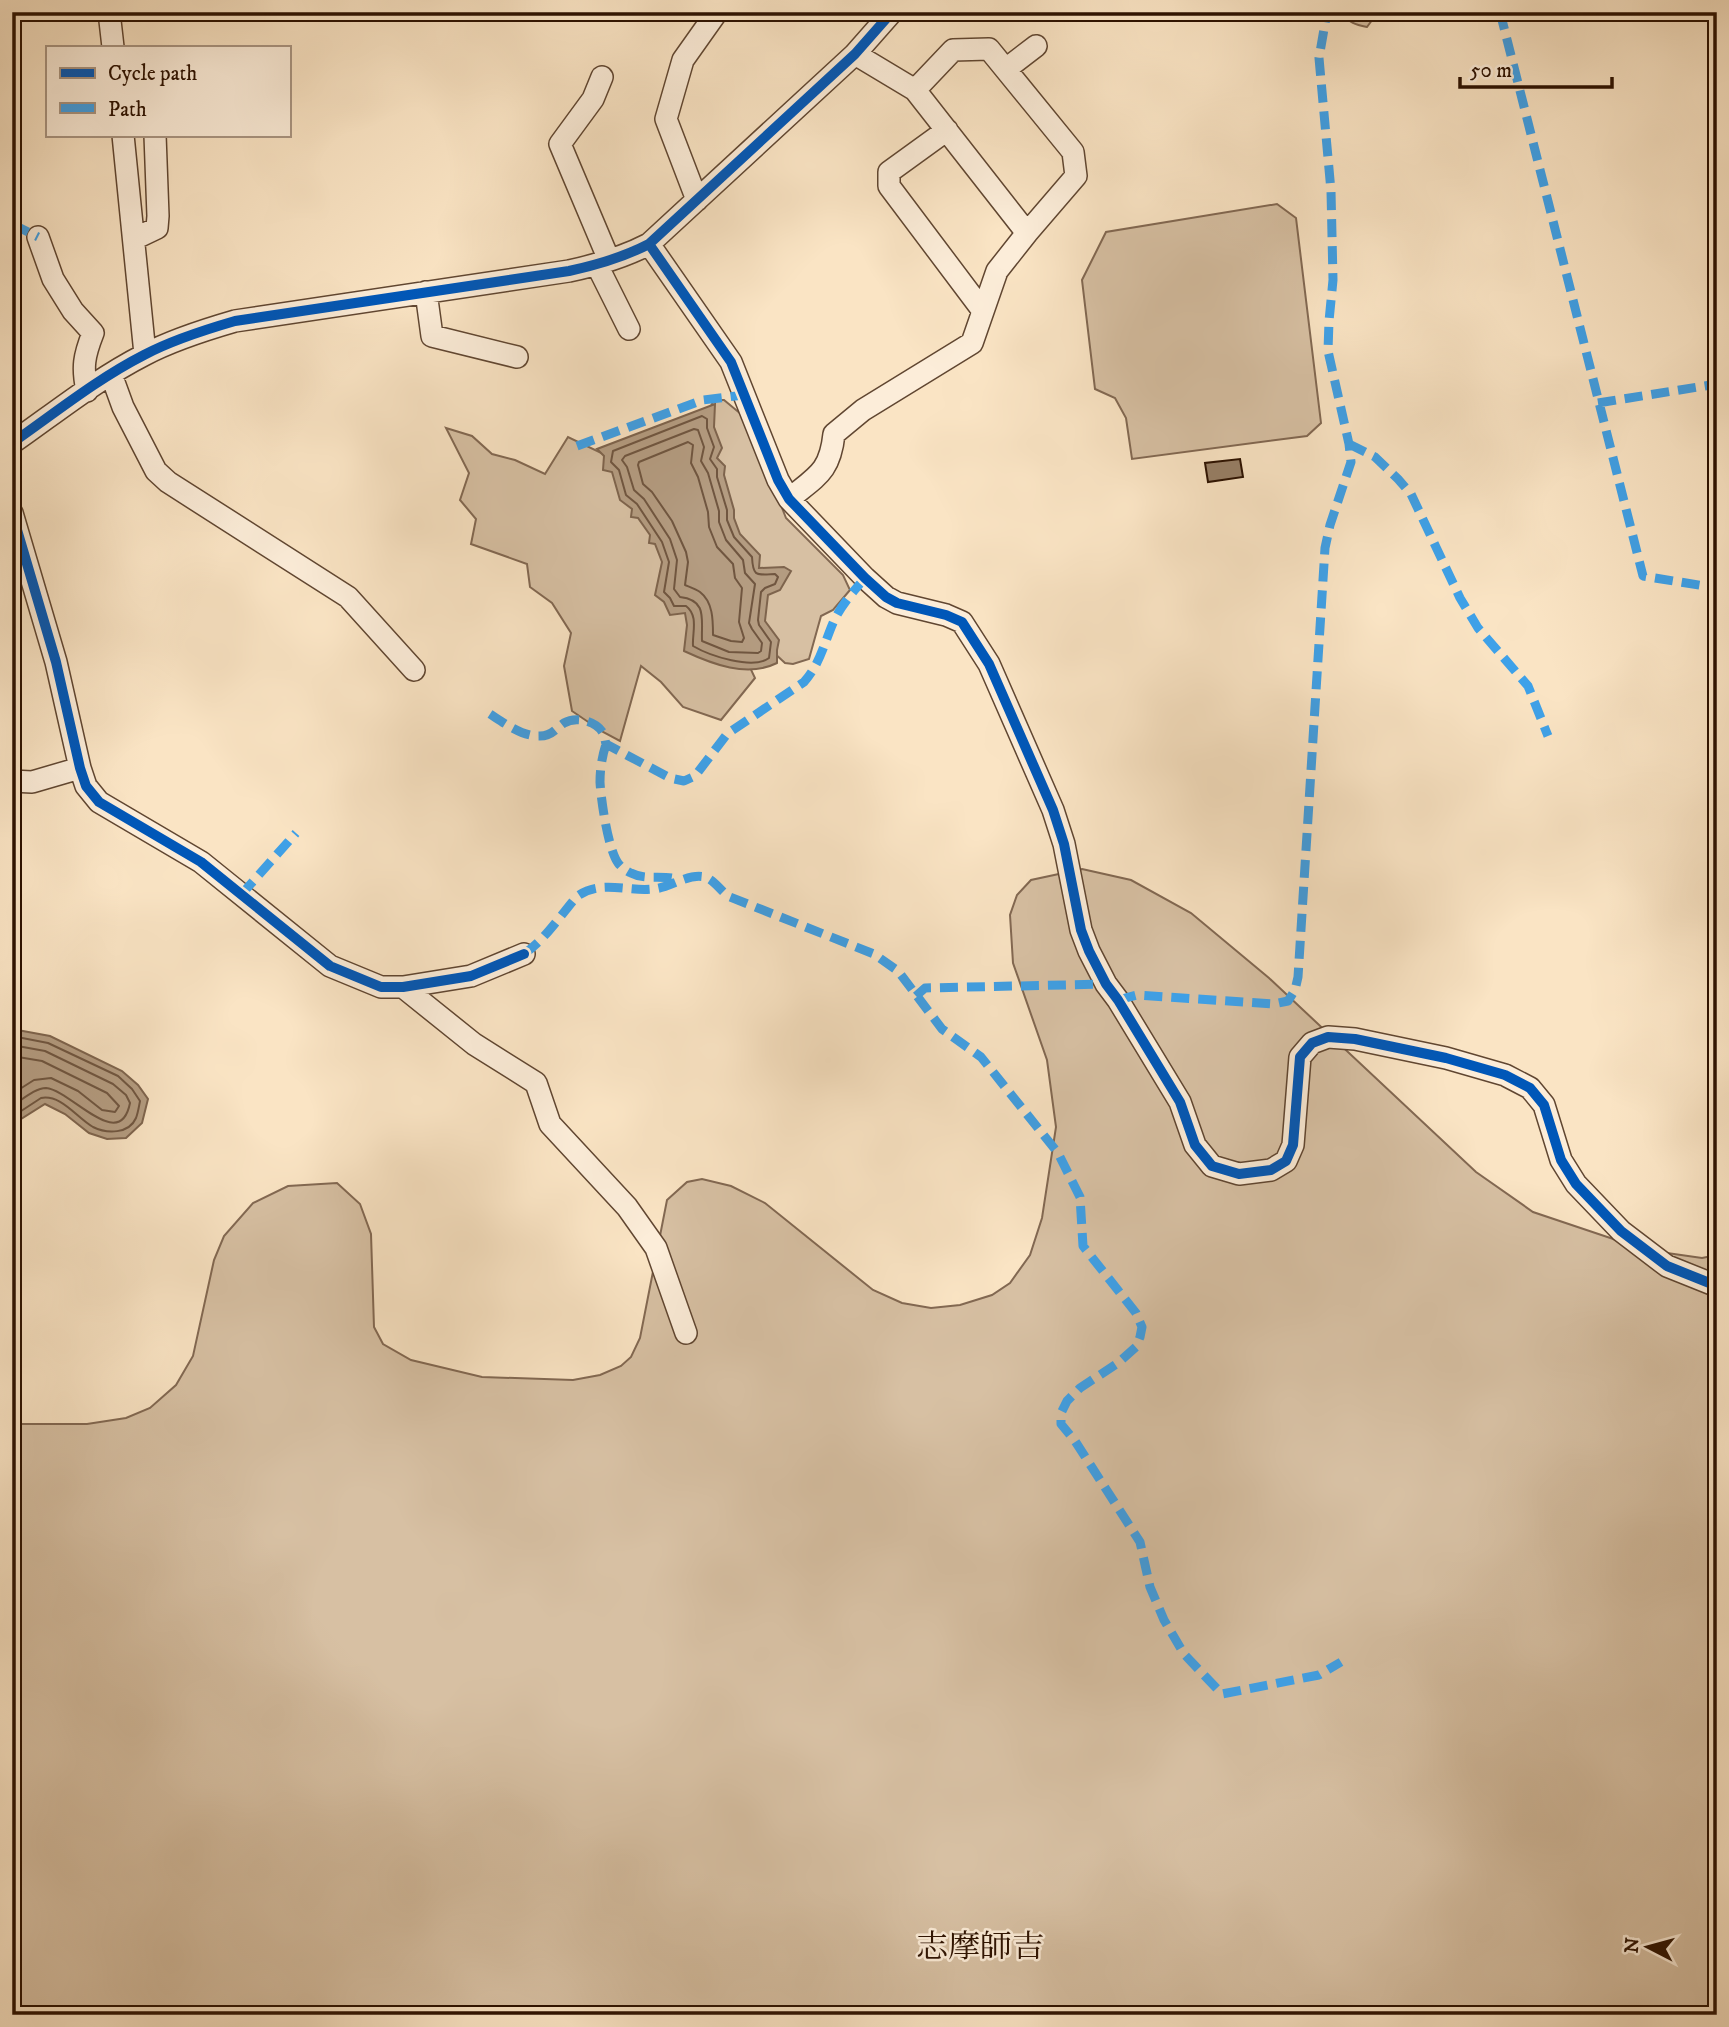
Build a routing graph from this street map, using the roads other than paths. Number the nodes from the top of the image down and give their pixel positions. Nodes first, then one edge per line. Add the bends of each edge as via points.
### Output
1 (109, 12) edge
2 (717, 12) edge
3 (892, 12) edge
4 (113, 46) edge
5 (1036, 46) dead end
6 (855, 54) junction
7 (1006, 69) junction
8 (603, 77) dead end
9 (915, 90) junction
10 (947, 130) junction
11 (123, 136) edge
12 (155, 136) edge
13 (697, 200) junction
14 (1027, 233) junction
15 (38, 237) dead end
16 (134, 239) junction
17 (649, 244) junction
18 (603, 262) junction
19 (426, 292) junction
20 (983, 311) junction
21 (629, 330) dead end
22 (145, 354) junction
23 (517, 357) dead end
24 (111, 374) junction
25 (87, 391) junction
26 (12, 443) edge
27 (789, 499) junction
28 (12, 513) edge
29 (414, 670) dead end
30 (80, 768) junction
31 (12, 781) edge
32 (524, 954) dead end
33 (403, 987) junction
34 (1717, 1286) edge
35 (687, 1333) dead end

1 - 4 street
2 - 13 street via 683,60 666,119
3 - 6 street
5 - 7 street
6 - 9 street
6 - 13 street
7 - 9 street via 989,49 953,50
7 - 14 street via 1073,152 1076,176
8 - 18 street via 560,144
9 - 10 street
10 - 14 street
10 - 20 street via 889,172 889,186
11 - 16 street
12 - 16 street via 156,228
13 - 17 street
14 - 20 street via 998,271
15 - 25 street via 53,279 73,312 93,333 83,370
16 - 22 street
17 - 18 street
17 - 27 street via 731,362
18 - 19 street
18 - 21 street
19 - 22 street via 235,321
19 - 23 street via 432,336
20 - 27 street via 972,343 863,410 834,434 832,454 822,472
22 - 24 street
24 - 25 street
24 - 29 street via 156,471 348,597
25 - 26 street
27 - 34 street via 886,597 962,622 989,664 1053,810 1089,951 1180,1102 1195,1144 1212,1166 1240,1174 1271,1170 1286,1161 1293,1145 1300,1058 1312,1043 1328,1037 1355,1039 1446,1058 1505,1074 1530,1088 1544,1105 1561,1160 1576,1184 1621,1231 1667,1266
28 - 30 street via 56,662
30 - 31 street via 32,782
30 - 33 street via 86,786 99,802 201,862 330,966 381,987
32 - 33 street via 471,975
33 - 35 street via 474,1044 536,1083 550,1124 627,1207 656,1248

